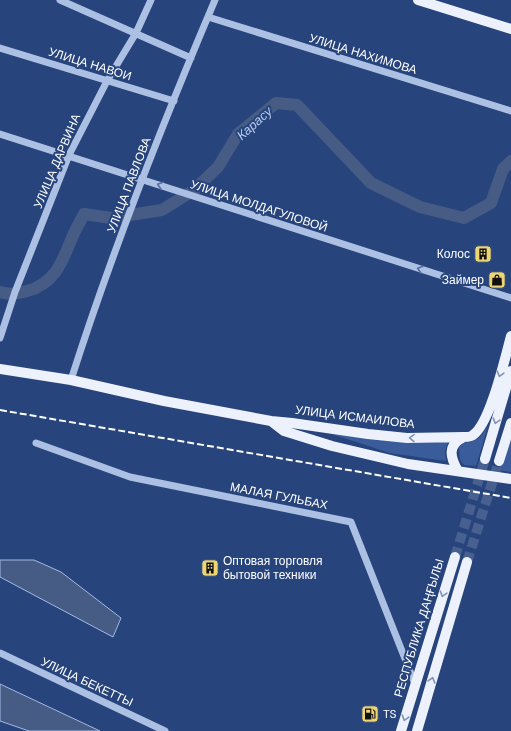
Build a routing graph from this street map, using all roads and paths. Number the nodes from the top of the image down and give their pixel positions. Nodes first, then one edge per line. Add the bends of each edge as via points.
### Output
1 (60, 0) edge
2 (151, 0) edge
3 (215, 0) edge
4 (418, 0) edge
5 (208, 17) junction
6 (511, 29) edge
7 (136, 33) junction
8 (0, 48) edge
9 (191, 58) junction
10 (107, 81) junction
11 (174, 101) junction
12 (511, 111) edge
13 (0, 134) edge
14 (69, 155) junction
15 (142, 179) junction
16 (511, 298) edge
17 (511, 336) edge
18 (0, 338) edge
19 (0, 369) edge
20 (511, 371) edge
21 (71, 380) junction
22 (271, 421) junction
23 (511, 423) edge
24 (464, 437) junction
25 (36, 443) dead end
26 (485, 459) tunnel mouth
27 (499, 461) tunnel mouth
28 (458, 471) junction
29 (511, 479) edge
30 (455, 557) tunnel mouth
31 (467, 562) tunnel mouth
32 (0, 653) edge
33 (416, 684) junction
34 (165, 731) edge
35 (401, 731) edge
36 (417, 731) edge

1 - 7 street
2 - 7 street, УЛИЦА ДАРВИНА
3 - 5 street, УЛИЦА ПАВЛОВА
4 - 6 main road
5 - 9 street, УЛИЦА ПАВЛОВА
5 - 12 street, УЛИЦА НАХИМОВА
7 - 9 street
7 - 10 street, УЛИЦА ДАРВИНА
8 - 10 street, УЛИЦА НАВОИ
9 - 11 street, УЛИЦА ПАВЛОВА
10 - 11 street, УЛИЦА НАВОИ
10 - 14 street, УЛИЦА ДАРВИНА
11 - 15 street, УЛИЦА ПАВЛОВА
13 - 14 street, УЛИЦА МОЛДАГУЛОВОЙ
14 - 15 street, УЛИЦА МОЛДАГУЛОВОЙ
14 - 18 street, УЛИЦА ДАРВИНА
16 -> 15 street, УЛИЦА МОЛДАГУЛОВОЙ
15 - 21 street, УЛИЦА ПАВЛОВА
17 -> 24 main road, УЛИЦА ИСМАИЛОВА via 490,407 480,430 472,437
19 - 21 main road, УЛИЦА ИСМАИЛОВА
20 -> 26 main road
21 - 22 main road, УЛИЦА ИСМАИЛОВА via 164,402
24 -> 22 main road, УЛИЦА ИСМАИЛОВА via 408,438
22 - 28 main road, УЛИЦА ИСМАИЛОВА via 284,431 332,446 408,464
23 - 27 main road
24 - 28 main road via 452,447 452,456
25 - 33 street, МАЛАЯ ГУЛЬБАХ via 130,477 351,522
28 - 29 main road, УЛИЦА ИСМАИЛОВА
30 -> 33 main road, РЕСПУБЛИКА ДАҢҒЫЛЫ
36 -> 31 main road
32 - 34 street, УЛИЦА БЕКЕТТЫ
33 -> 35 main road, РЕСПУБЛИКА ДАҢҒЫЛЫ

